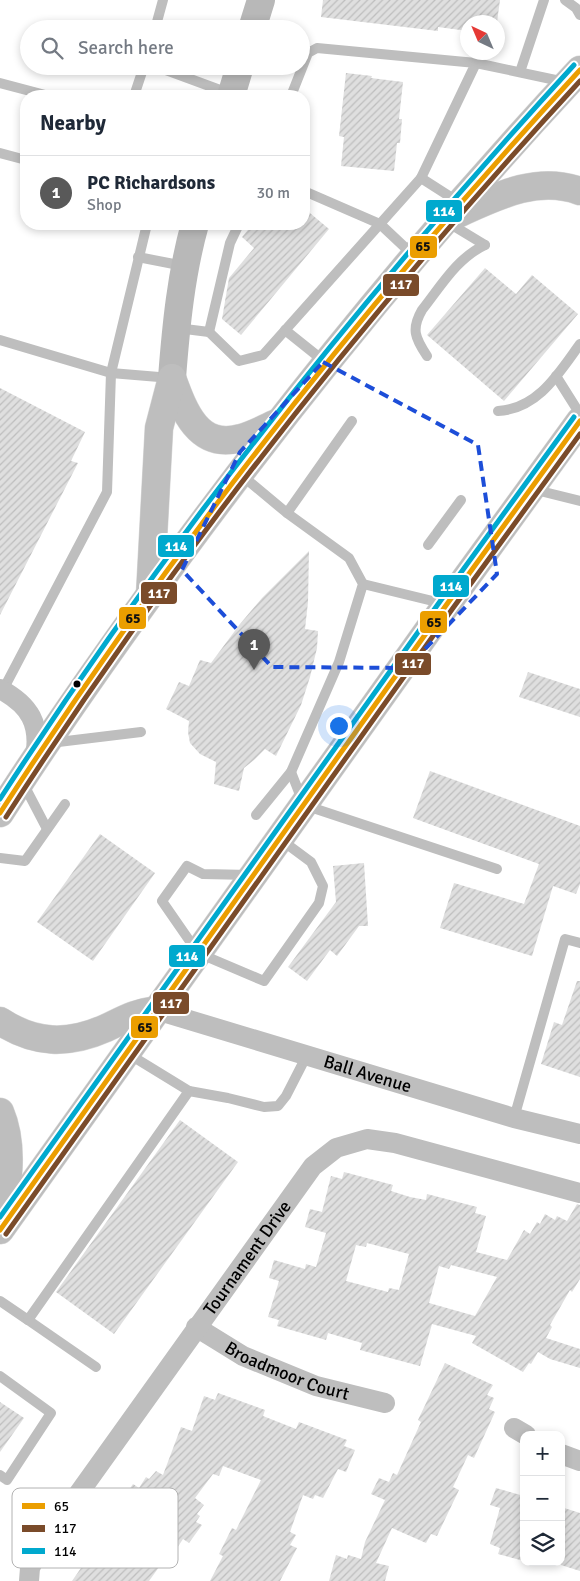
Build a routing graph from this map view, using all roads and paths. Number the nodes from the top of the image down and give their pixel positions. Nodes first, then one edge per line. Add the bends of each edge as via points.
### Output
1 (163, 0) edge
2 (261, 0) edge
3 (544, 0) edge
4 (566, 0) edge
5 (580, 15) edge
6 (157, 20) edge
7 (255, 20) edge
8 (310, 53) edge
9 (476, 63) junction
10 (520, 72) junction
11 (141, 75) edge
12 (179, 75) edge
13 (237, 75) edge
14 (300, 75) edge
15 (574, 77) edge
16 (0, 83) edge
17 (26, 90) edge
18 (136, 90) edge
19 (218, 90) edge
20 (233, 90) edge
21 (293, 90) edge
22 (0, 153) edge
23 (20, 158) edge
24 (421, 178) junction
25 (580, 191) edge
26 (310, 194) edge
27 (452, 211) junction
28 (380, 224) junction
29 (146, 230) edge
30 (194, 230) edge
31 (235, 230) edge
32 (414, 256) junction
33 (138, 258) junction
34 (185, 266) junction
35 (176, 328) junction
36 (285, 330) junction
37 (209, 332) junction
38 (0, 340) edge
39 (580, 344) edge
40 (427, 356) dead end
41 (326, 363) junction
42 (111, 374) junction
43 (556, 376) junction
44 (172, 378) junction
45 (498, 411) dead end
46 (352, 421) dead end
47 (280, 422) junction
48 (578, 428) edge
49 (239, 473) junction
50 (531, 488) junction
51 (461, 500) dead end
52 (580, 501) edge
53 (286, 513) junction
54 (428, 545) dead end
55 (363, 584) junction
56 (150, 595) junction
57 (447, 604) junction
58 (1, 689) edge
59 (141, 732) dead end
60 (34, 761) junction
61 (290, 772) junction
62 (65, 804) dead end
63 (304, 805) junction
64 (1, 810) edge
65 (256, 815) dead end
66 (47, 829) junction
67 (280, 839) junction
68 (0, 858) edge
69 (497, 869) dead end
70 (254, 875) junction
71 (580, 943) edge
72 (198, 954) junction
73 (156, 1010) junction
74 (0, 1021) edge
75 (126, 1052) junction
76 (306, 1055) junction
77 (189, 1091) junction
78 (0, 1112) edge
79 (514, 1118) junction
80 (580, 1134) edge
81 (580, 1193) edge
82 (0, 1230) edge
83 (0, 1301) edge
84 (28, 1320) junction
85 (196, 1327) junction
86 (96, 1366) dead end
87 (0, 1376) edge
88 (385, 1403) dead end
89 (565, 1455) edge
90 (580, 1461) edge
91 (0, 1475) edge
92 (82, 1488) edge
93 (30, 1568) edge
94 (29, 1581) edge

1 - 6 lane
2 - 7 street
3 - 10 lane
4 - 5 lane
8 - 9 lane via 317,48
9 - 10 lane
9 - 24 lane
10 - 15 lane
11 - 18 lane
12 - 19 lane
13 - 20 street
14 - 21 lane
15 - 27 highway
16 - 17 lane
22 - 23 lane
24 - 27 lane
24 - 28 lane
25 - 27 highway via 551,185 519,189
26 - 28 lane
27 - 32 highway
27 - 40 lane via 485,245 460,262 417,318 416,336
28 - 32 lane
28 - 36 lane
29 - 33 lane
30 - 34 street
31 - 37 lane
32 - 41 highway
33 - 34 lane
33 - 42 lane
34 - 35 street
35 - 37 lane
35 - 44 street
36 - 37 lane via 263,355 239,361
36 - 41 lane
38 - 42 lane
39 - 43 lane
41 - 47 highway
42 - 44 lane
42 - 58 lane via 107,492
43 - 45 lane via 528,403 508,411
43 - 48 lane
44 - 47 highway via 190,419 199,430 214,438 239,439
44 - 56 highway via 159,428
46 - 53 lane
47 - 49 highway
48 - 50 highway
49 - 53 lane
49 - 56 highway
50 - 52 lane
50 - 57 highway
51 - 54 lane
53 - 55 lane via 349,558
55 - 57 lane
55 - 61 lane via 339,662
56 - 60 highway
57 - 63 highway
58 - 60 street via 24,706 33,719 38,737
59 - 60 lane
60 - 64 highway
60 - 66 lane
61 - 63 lane
61 - 65 lane
62 - 66 lane
63 - 67 highway
63 - 69 lane
66 - 68 lane via 25,861
67 - 70 highway
67 - 72 lane via 310,862 324,886 319,903 270,974 264,981
70 - 72 highway
70 - 72 lane via 203,874 187,866 162,901
71 - 79 lane via 565,939
72 - 73 highway
73 - 74 highway via 131,1015 88,1034 58,1040 34,1038
73 - 75 highway
73 - 76 street, Ball Avenue
75 - 77 lane
75 - 82 highway
76 - 77 lane via 278,1106 264,1107
76 - 79 street, Ball Avenue
77 - 84 lane
78 - 82 highway via 8,1154
79 - 80 street, Ball Avenue
81 - 85 street, Tournament Drive via 395,1143 367,1139 336,1148 313,1166
83 - 84 lane
84 - 86 lane
85 - 88 street, Broadmoor Court via 261,1364 316,1386
85 - 92 street, Tournament Drive
87 - 91 lane via 51,1413 7,1480
89 - 90 street
93 - 94 street, Tournament Drive

